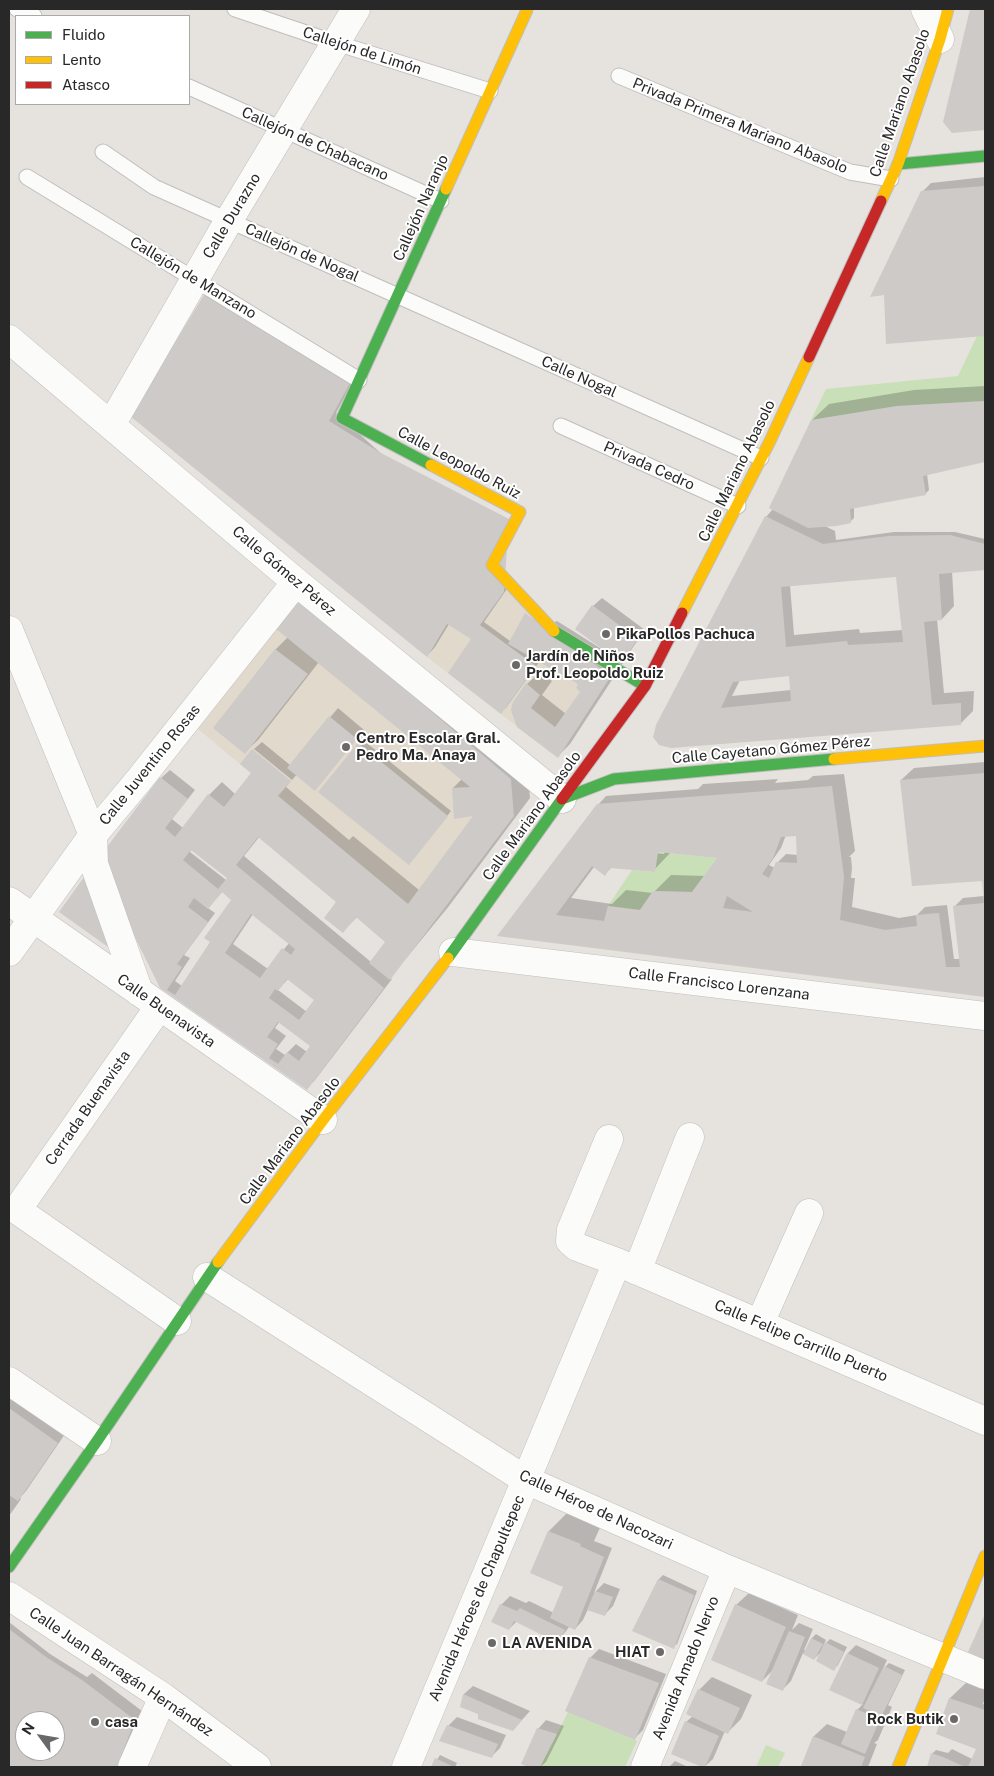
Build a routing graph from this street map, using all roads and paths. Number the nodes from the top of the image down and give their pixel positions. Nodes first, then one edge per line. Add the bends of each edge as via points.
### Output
1 (17, 9) edge
2 (235, 9) edge
3 (356, 9) edge
4 (925, 9) edge
5 (948, 9) edge
6 (527, 10) dead end
7 (32, 15) edge
8 (940, 39) junction
9 (336, 44) junction
10 (619, 76) dead end
11 (190, 87) edge
12 (490, 91) junction
13 (284, 130) junction
14 (103, 152) dead end
15 (985, 156) edge
16 (898, 164) junction
17 (27, 177) dead end
18 (891, 179) junction
19 (441, 201) junction
20 (229, 220) junction
21 (195, 280) junction
22 (398, 295) junction
23 (9, 339) edge
24 (359, 380) junction
25 (342, 418) joint
26 (110, 425) junction
27 (561, 426) dead end
28 (761, 458) junction
29 (738, 506) junction
30 (296, 582) junction
31 (9, 630) edge
32 (645, 686) junction
33 (985, 746) edge
34 (562, 799) junction
35 (93, 835) junction
36 (9, 901) edge
37 (33, 918) junction
38 (9, 952) edge
39 (453, 952) junction
40 (149, 999) junction
41 (985, 1016) edge
42 (323, 1120) junction
43 (690, 1138) dead end
44 (609, 1139) dead end
45 (809, 1213) dead end
46 (627, 1266) junction
47 (207, 1277) junction
48 (177, 1321) junction
49 (760, 1323) junction
50 (9, 1381) edge
51 (985, 1422) edge
52 (97, 1441) junction
53 (526, 1480) junction
54 (985, 1556) edge
55 (9, 1567) edge
56 (727, 1569) junction
57 (9, 1596) edge
58 (943, 1658) junction
59 (985, 1674) edge
60 (163, 1697) junction
61 (132, 1767) edge
62 (257, 1767) edge
63 (406, 1767) edge
64 (645, 1767) edge
65 (898, 1767) edge

1 - 7 lane
2 - 9 lane, Callejón de Limón
3 - 9 street, Calle Durazno
4 - 8 street
5 - 8 street, Calle Mariano Abasolo
6 - 12 street, Callejón Naranjo
8 - 16 street, Calle Mariano Abasolo
9 - 12 lane, Callejón de Limón
9 - 13 street, Calle Durazno
10 - 18 lane, Privada Primera Mariano Abasolo via 850,172
11 - 13 lane, Callejón de Chabacano
12 - 19 street, Callejón Naranjo
13 - 19 lane, Callejón de Chabacano
13 - 20 street, Calle Durazno
14 - 20 lane, Callejón de Nogal via 154,187
15 - 16 street
16 - 18 street, Calle Mariano Abasolo
17 - 21 lane, Callejón de Manzano
18 - 28 street, Calle Mariano Abasolo
19 - 22 street, Callejón Naranjo
20 - 21 street, Calle Durazno
20 - 22 lane, Callejón de Nogal
21 - 24 lane, Callejón de Manzano
21 - 26 street, Calle Durazno
22 - 24 street, Callejón Naranjo
22 - 28 lane, Calle Nogal
23 - 26 street, Calle Gómez Pérez
24 - 25 street, Callejón Naranjo
25 - 32 street, Calle Leopoldo Ruiz via 520,512 492,565 551,629
26 - 30 street, Calle Gómez Pérez
27 - 29 lane, Privada Cedro
28 - 29 street, Calle Mariano Abasolo
29 - 32 street, Calle Mariano Abasolo
30 - 34 street, Calle Gómez Pérez
30 - 35 street, Calle Juventino Rosas
31 - 35 street
32 - 34 street, Calle Mariano Abasolo
33 - 34 street, Calle Cayetano Gómez Pérez via 614,779
34 - 39 street, Calle Mariano Abasolo
35 - 37 street, Calle Juventino Rosas
35 - 40 street via 94,864
36 - 37 street, Calle Buenavista
37 - 38 street, Calle Juventino Rosas
37 - 40 street, Calle Buenavista
39 - 41 street, Calle Francisco Lorenzana
39 - 42 street, Calle Mariano Abasolo
40 - 42 street, Calle Buenavista
40 - 48 street, Cerrada Buenavista via 17,1210
42 - 47 street, Calle Mariano Abasolo
43 - 46 street, Avenida Héroes de Chapultepec
44 - 46 street, Calle Felipe Carrillo Puerto via 571,1230 570,1241 577,1247
45 - 49 street
46 - 49 street, Calle Felipe Carrillo Puerto
46 - 53 street, Avenida Héroes de Chapultepec
47 - 48 street, Calle Mariano Abasolo
47 - 53 street, Calle Héroe de Nacozari
48 - 52 street, Calle Mariano Abasolo
49 - 51 street, Calle Felipe Carrillo Puerto
50 - 52 street
52 - 55 street, Calle Mariano Abasolo
53 - 56 street, Calle Héroe de Nacozari
53 - 63 street, Avenida Héroes de Chapultepec
54 - 58 street
56 - 58 street, Calle Héroe de Nacozari
56 - 64 street, Avenida Amado Nervo
57 - 60 street, Calle Juan Barragán Hernández
58 - 59 street, Calle Héroe de Nacozari
58 - 65 street
60 - 61 street
60 - 62 street, Calle Juan Barragán Hernández

